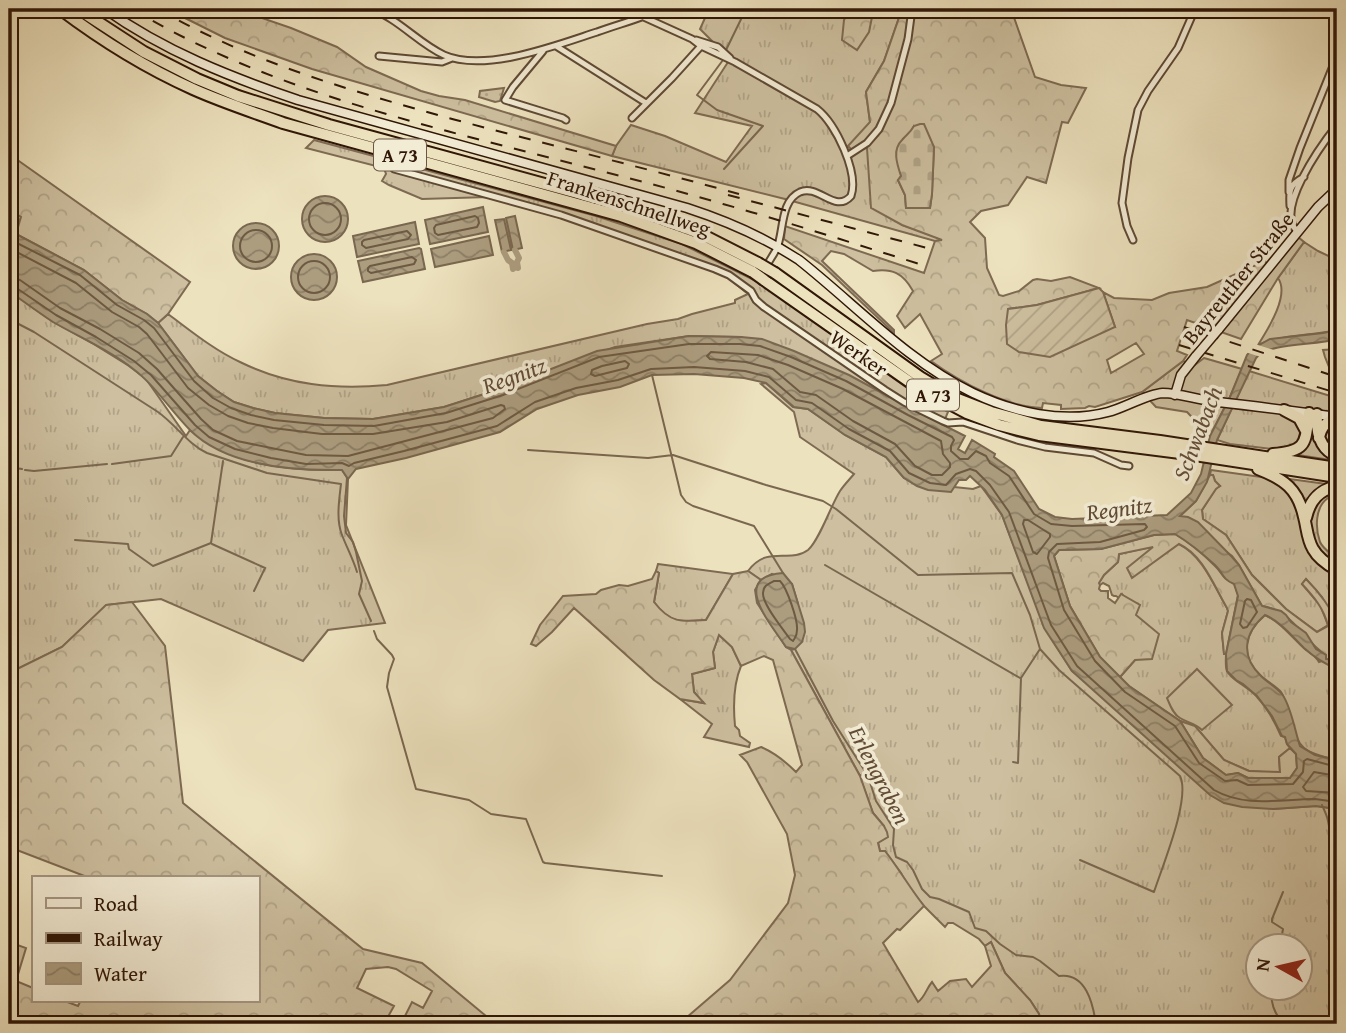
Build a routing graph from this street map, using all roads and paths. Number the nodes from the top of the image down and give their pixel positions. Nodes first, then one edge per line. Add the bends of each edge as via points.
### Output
1 (60, 9) edge
2 (78, 9) edge
3 (105, 9) edge
4 (371, 9) edge
5 (626, 9) edge
6 (912, 9) edge
7 (1195, 9) edge
8 (634, 10) edge
9 (644, 16) junction
10 (692, 39) junction
11 (556, 46) junction
12 (701, 46) junction
13 (543, 51) junction
14 (379, 56) dead end
15 (1337, 56) edge
16 (452, 58) junction
17 (735, 62) junction
18 (646, 103) junction
19 (632, 118) dead end
20 (566, 120) dead end
21 (1337, 125) edge
22 (847, 156) junction
23 (394, 169) dead end
24 (1304, 177) junction
25 (1337, 190) edge
26 (1289, 192) junction
27 (1290, 210) junction
28 (1298, 232) junction
29 (1133, 240) dead end
30 (778, 247) junction
31 (755, 268) junction
32 (751, 291) junction
33 (1175, 395) junction
34 (1284, 410) junction
35 (1313, 413) junction
36 (1337, 417) edge
37 (1307, 432) junction
38 (1319, 438) junction
39 (1189, 450) junction
40 (1253, 455) junction
41 (1226, 456) junction
42 (1337, 456) edge
43 (1239, 462) junction
44 (1129, 466) dead end
45 (1337, 468) edge
46 (1337, 477) edge
47 (1337, 486) edge
48 (1305, 520) junction
49 (1337, 570) edge

1 - 31 highway, Frankenschnellweg / A 73 via 163,75 229,104 621,216
2 - 31 highway, Frankenschnellweg / A 73 via 160,61 238,96 625,206 707,236
3 - 30 main road via 169,48 239,80 329,110 706,214
4 - 16 street via 396,20
5 - 8 street
6 - 22 street via 891,103 879,129
7 - 29 street via 1178,48 1138,110 1122,203
8 - 9 street
9 - 10 street
9 - 11 street
10 - 12 street
10 - 17 street via 718,47
11 - 13 street
11 - 18 street
12 - 17 street
12 - 18 street
13 - 16 street via 485,60
13 - 20 street via 505,100
14 - 16 street via 442,62
15 - 26 street via 1300,148
17 - 22 street via 822,113
18 - 19 street
21 - 24 street
22 - 30 street via 851,196 839,203 810,191 796,194 787,207
23 - 32 street via 582,222 724,272
24 - 26 street
24 - 27 street
25 - 28 main road, Bayreuther Straße
26 - 27 street
27 - 28 street via 1292,226
28 - 33 main road, Bayreuther Straße, bridge via 1189,363
30 - 32 street
30 - 33 main road via 815,272 917,358 994,402 1040,414 1080,416 1109,412 1163,393
31 - 39 highway, Frankenschnellweg / A 73, bridge via 775,273 920,377 974,406 1033,425
31 - 39 highway, Frankenschnellweg / A 73, bridge via 764,279 914,385 968,413 1039,435
32 - 44 street, Werker via 764,307 869,380 943,421 963,422 1045,447 1094,453
33 - 34 main road
34 - 35 main road
34 - 37 highway via 1299,418
35 - 36 main road
35 - 37 highway
35 - 38 highway
36 - 38 highway via 1323,426
37 - 40 highway via 1297,449
38 - 42 highway
39 - 41 highway, Frankenschnellweg / A 73
40 - 41 highway, Frankenschnellweg / A 73
40 - 45 highway, Frankenschnellweg / A 73
41 - 43 highway, Frankenschnellweg / A 73
43 - 46 highway, Frankenschnellweg / A 73
43 - 48 highway via 1288,484
47 - 48 highway via 1313,499
48 - 49 highway via 1311,547

